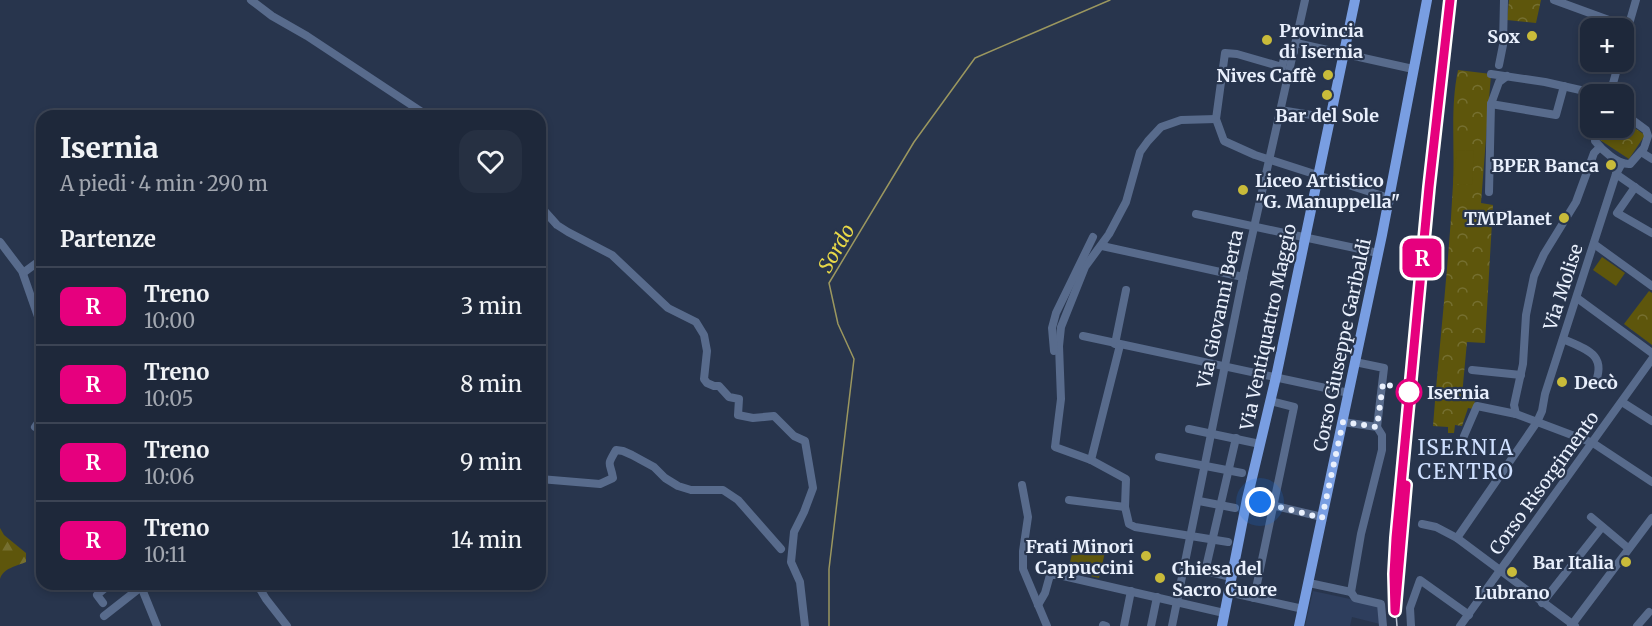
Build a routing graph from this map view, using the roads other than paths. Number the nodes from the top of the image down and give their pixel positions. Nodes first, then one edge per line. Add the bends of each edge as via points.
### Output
1 (251, 0) edge
2 (1305, 0) edge
3 (1355, 0) edge
4 (1427, 0) edge
5 (1504, 0) edge
6 (1554, 0) edge
7 (1636, 0) edge
8 (1578, 4) edge
9 (1608, 18) edge
10 (1631, 18) edge
11 (1295, 47) junction
12 (1343, 54) junction
13 (1499, 65) dead end
14 (1413, 69) junction
15 (1491, 74) dead end
16 (1507, 76) junction
17 (1564, 86) junction
18 (1580, 90) edge
19 (1491, 104) junction
20 (419, 110) edge
21 (1280, 110) junction
22 (1330, 118) junction
23 (1216, 119) junction
24 (1634, 121) edge
25 (1596, 138) edge
26 (1600, 147) junction
27 (1646, 151) edge
28 (1269, 159) junction
29 (1652, 159) edge
30 (1622, 163) junction
31 (1318, 174) junction
32 (1616, 174) junction
33 (1635, 187) junction
34 (1489, 192) dead end
35 (1389, 198) junction
36 (1652, 199) edge
37 (546, 212) edge
38 (1196, 213) dead end
39 (1255, 225) junction
40 (1652, 233) edge
41 (1305, 236) junction
42 (1093, 237) dead end
43 (0, 242) edge
44 (1594, 244) junction
45 (1102, 246) junction
46 (1378, 253) junction
47 (36, 263) edge
48 (23, 273) junction
49 (1243, 278) junction
50 (1652, 286) edge
51 (1126, 290) dead end
52 (1577, 298) junction
53 (36, 311) edge
54 (1083, 336) dead end
55 (1563, 339) junction
56 (1118, 344) junction
57 (1652, 353) edge
58 (1652, 359) edge
59 (1356, 362) junction
60 (1059, 365) junction
61 (1225, 366) junction
62 (1472, 370) dead end
63 (1649, 370) edge
64 (1521, 375) junction
65 (1276, 376) junction
66 (1594, 386) dead end
67 (1349, 393) junction
68 (1270, 401) junction
69 (1622, 402) junction
70 (1516, 414) junction
71 (1652, 421) edge
72 (1343, 422) junction
73 (1537, 422) junction
74 (1377, 427) junction
75 (1189, 429) dead end
76 (1212, 434) junction
77 (1464, 436) dead end
78 (1236, 438) junction
79 (1593, 443) junction
80 (1260, 444) junction
81 (1159, 457) dead end
82 (1091, 460) junction
83 (1205, 466) junction
84 (1228, 470) junction
85 (1242, 472) dead end
86 (546, 479) edge
87 (1652, 482) edge
88 (1022, 485) dead end
89 (1247, 499) junction
90 (1069, 500) dead end
91 (1198, 501) junction
92 (1220, 505) junction
93 (1273, 506) junction
94 (1125, 507) junction
95 (1235, 508) dead end
96 (1591, 517) dead end
97 (1322, 518) junction
98 (1652, 518) edge
99 (1422, 524) dead end
100 (1602, 527) junction
101 (1191, 536) junction
102 (1457, 538) junction
103 (1213, 540) junction
104 (1228, 542) dead end
105 (1628, 548) junction
106 (781, 549) dead end
107 (1208, 562) dead end
108 (1185, 566) junction
109 (1500, 572) junction
110 (1231, 577) junction
111 (1308, 583) junction
112 (103, 590) edge
113 (136, 590) edge
114 (143, 590) edge
115 (261, 590) edge
116 (1131, 591) junction
117 (1228, 592) junction
118 (1351, 592) junction
119 (132, 595) junction
120 (1156, 597) junction
121 (1254, 598) junction
122 (1177, 602) junction
123 (103, 603) dead end
124 (1542, 603) junction
125 (134, 605) dead end
126 (1038, 605) junction
127 (1303, 609) junction
128 (1649, 612) dead end
129 (1224, 613) junction
130 (1469, 615) junction
131 (104, 616) dead end
132 (1572, 625) edge
133 (157, 626) edge
134 (287, 626) edge
135 (806, 626) edge
136 (1047, 626) edge
137 (1124, 626) edge
138 (1151, 626) edge
139 (1172, 626) edge
140 (1222, 626) edge
141 (1299, 626) edge
142 (1383, 626) edge
143 (1411, 626) edge
144 (1460, 626) edge
145 (1637, 626) edge

1 - 20 street
2 - 11 street, Via Giovanni Berta
3 - 12 main road, Via Ventiquattro Maggio
4 - 14 main road, Corso Giuseppe Garibaldi
5 - 13 street
6 - 8 street
7 - 10 street
8 - 9 street
11 - 12 street
11 - 21 street, Via Giovanni Berta
11 - 23 street via 1286,50 1282,67 1225,53
12 - 14 street
12 - 22 main road, Via Ventiquattro Maggio
14 - 35 main road, Corso Giuseppe Garibaldi
15 - 16 street
16 - 17 street
16 - 19 street via 1499,82
17 - 18 street
17 - 19 street via 1556,115
19 - 34 street
21 - 22 street
21 - 28 street, Via Giovanni Berta
22 - 31 main road, Via Ventiquattro Maggio
23 - 28 street via 1224,141
23 - 45 street via 1181,120 1161,127 1148,141 1140,153 1132,185
24 - 27 street via 1646,130
25 - 26 street
26 - 30 street
26 - 64 street via 1594,153 1576,202 1534,276
27 - 29 street
27 - 30 street via 1630,164
28 - 31 street
28 - 39 street, Via Giovanni Berta
30 - 32 street, Via Molise
31 - 35 street
31 - 41 main road, Via Ventiquattro Maggio
32 - 33 street
32 - 44 street, Via Molise
33 - 36 street
33 - 40 street via 1617,213
35 - 46 main road, Corso Giuseppe Garibaldi
37 - 135 street via 562,228 612,255 668,308 696,322 707,351 704,379 719,386 729,397 739,399 738,415 774,416 794,436 805,441 813,488 794,532 790,562 800,582
38 - 39 street
39 - 41 street
39 - 49 street, Via Giovanni Berta
41 - 46 street
41 - 65 main road, Via Ventiquattro Maggio
42 - 60 street via 1056,313 1054,360
43 - 48 street
44 - 50 street
44 - 52 street, Via Molise
45 - 49 street
45 - 60 street via 1085,267 1066,313 1061,327
46 - 59 main road, Corso Giuseppe Garibaldi
47 - 48 street
48 - 53 street
49 - 61 street, Via Giovanni Berta
51 - 56 street
52 - 55 street, Via Molise
52 - 57 street
54 - 56 street
55 - 66 street via 1591,352 1599,363
55 - 73 street, Via Molise
56 - 61 street
56 - 82 street
58 - 63 street, Corso Risorgimento
59 - 67 main road, Corso Giuseppe Garibaldi
59 - 74 street via 1384,368
60 - 82 street via 1061,399 1055,447
61 - 65 street
61 - 76 street, Via Giovanni Berta
62 - 64 street
63 - 69 street, Corso Risorgimento
64 - 70 street via 1514,405
65 - 67 street
65 - 68 main road, Via Ventiquattro Maggio
67 - 72 main road, Corso Giuseppe Garibaldi
68 - 80 main road, Via Ventiquattro Maggio
68 - 93 street via 1294,407
69 - 71 street
69 - 79 street, Corso Risorgimento
70 - 73 street
70 - 77 street via 1477,406
72 - 74 street
72 - 97 main road, Corso Giuseppe Garibaldi
73 - 79 street
73 - 102 street, Via Molise
74 - 118 street via 1382,435 1382,450
75 - 76 street
76 - 78 street
76 - 83 street, Via Giovanni Berta
78 - 80 street
78 - 84 street
79 - 87 street
79 - 109 street, Corso Risorgimento
80 - 89 main road, Via Ventiquattro Maggio
81 - 83 street
82 - 94 street via 1126,479
83 - 84 street
83 - 91 street, Via Giovanni Berta
84 - 85 street
84 - 92 street
86 - 106 street via 605,483 613,478 609,461 616,450 623,451 654,467 678,486 717,489 734,497
88 - 126 street via 1028,517 1023,569
89 - 93 street
89 - 110 main road, Via Ventiquattro Maggio
90 - 94 street
91 - 92 street
91 - 101 street, Via Giovanni Berta
92 - 95 street
92 - 103 street
93 - 97 street
93 - 121 street
94 - 101 street via 1126,519 1135,527
96 - 100 street
97 - 111 main road, Corso Giuseppe Garibaldi
98 - 105 street
99 - 102 street
100 - 105 street
100 - 124 street
101 - 103 street
101 - 108 street, Via Giovanni Berta
102 - 109 street
103 - 104 street
103 - 107 street
105 - 132 street
108 - 110 street
108 - 122 street, Via Giovanni Berta
109 - 124 street
109 - 130 street, Corso Risorgimento
110 - 117 main road, Via Ventiquattro Maggio
111 - 118 street
111 - 127 main road, Corso Giuseppe Garibaldi
112 - 123 street via 97,595
113 - 119 street
114 - 133 street
115 - 134 street
116 - 120 street
116 - 126 street via 1050,575
116 - 137 street
117 - 121 street
117 - 129 main road, Via Ventiquattro Maggio
118 - 142 street via 1355,598 1381,604
119 - 125 street
119 - 131 street
120 - 122 street
120 - 138 street
121 - 127 street
122 - 129 street
122 - 139 street, Via Giovanni Berta
124 - 132 street
126 - 136 street
127 - 141 main road, Corso Giuseppe Garibaldi
128 - 145 street
129 - 140 main road, Via Ventiquattro Maggio
130 - 143 street via 1420,580 1410,608
130 - 144 street, Corso Risorgimento

